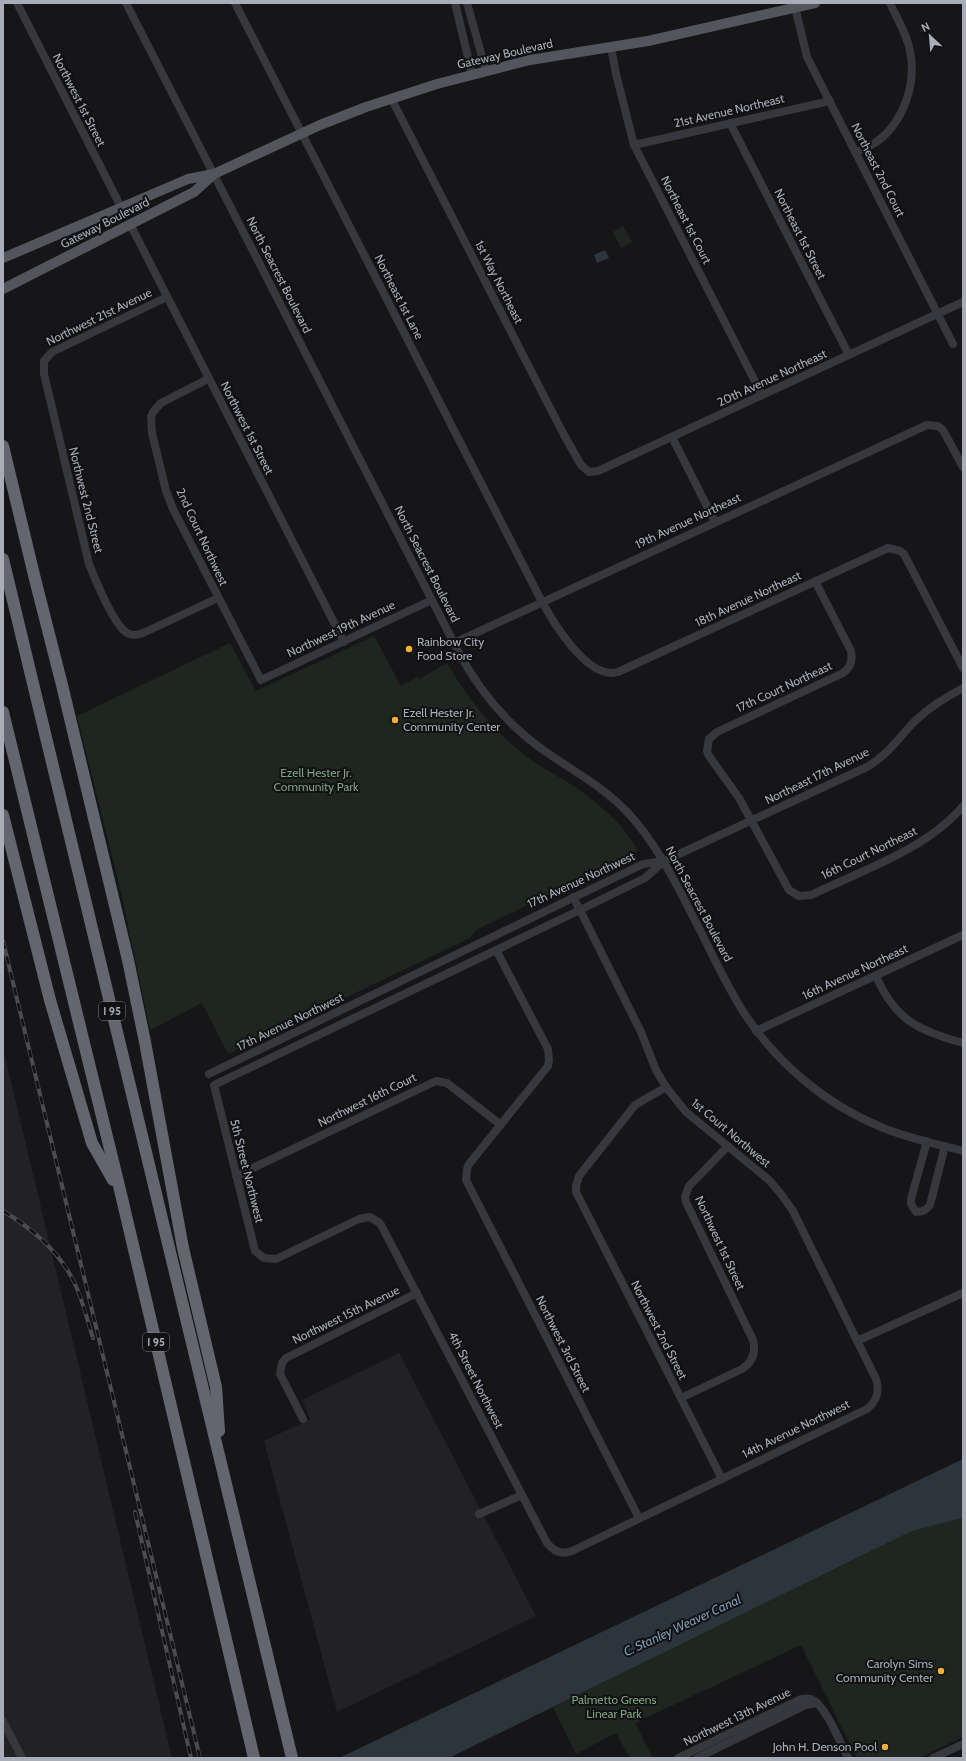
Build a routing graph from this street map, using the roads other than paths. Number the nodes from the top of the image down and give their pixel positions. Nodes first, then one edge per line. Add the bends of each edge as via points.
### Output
1 (16, 3) edge
2 (126, 3) edge
3 (235, 3) edge
4 (455, 3) edge
5 (467, 3) edge
6 (815, 3) edge
7 (890, 3) edge
8 (795, 6) edge
9 (611, 47) junction
10 (486, 70) junction
11 (472, 74) junction
12 (391, 98) junction
13 (830, 101) junction
14 (730, 123) junction
15 (301, 133) junction
16 (634, 145) junction
17 (855, 152) junction
18 (214, 174) junction
19 (121, 207) junction
20 (130, 224) junction
21 (3, 258) edge
22 (3, 289) edge
23 (167, 297) junction
24 (963, 302) edge
25 (938, 314) junction
26 (953, 344) dead end
27 (849, 355) junction
28 (44, 361) joint
29 (208, 379) junction
30 (762, 395) junction
31 (672, 437) junction
32 (3, 446) edge
33 (963, 467) edge
34 (589, 472) joint
35 (715, 522) junction
36 (3, 559) edge
37 (815, 581) junction
38 (218, 598) junction
39 (432, 600) junction
40 (542, 602) junction
41 (344, 642) junction
42 (454, 643) junction
43 (963, 668) edge
44 (260, 680) joint
45 (963, 688) edge
46 (3, 712) edge
47 (961, 811) edge
48 (3, 815) edge
49 (753, 820) junction
50 (664, 862) junction
51 (573, 897) junction
52 (580, 910) junction
53 (963, 935) edge
54 (496, 950) junction
55 (876, 976) junction
56 (756, 1031) junction
57 (963, 1043) edge
58 (209, 1074) dead end
59 (214, 1085) joint
60 (666, 1087) junction
61 (501, 1125) junction
62 (927, 1141) junction
63 (728, 1146) junction
64 (945, 1146) junction
65 (963, 1151) edge
66 (236, 1176) junction
67 (120, 1190) junction
68 (370, 1217) joint
69 (963, 1292) edge
70 (417, 1293) junction
71 (857, 1341) junction
72 (681, 1398) junction
73 (303, 1419) dead end
74 (221, 1464) junction
75 (722, 1479) junction
76 (522, 1495) junction
77 (479, 1514) dead end
78 (639, 1518) junction
79 (561, 1553) joint
80 (3, 1721) edge
81 (963, 1744) edge
82 (711, 1746) junction
83 (291, 1756) edge
84 (22, 1758) edge
85 (254, 1758) edge
86 (678, 1758) edge
87 (697, 1758) edge
88 (848, 1758) edge
89 (933, 1758) edge

1 - 19 street, Northwest 1st Street
2 - 18 street, North Seacrest Boulevard
3 - 15 street, Northeast 1st Lane
4 - 11 street
5 - 10 street
6 - 8 main road, Gateway Boulevard
7 - 17 street via 910,51 911,73 908,94 898,120 891,130 874,144
8 - 9 main road, Gateway Boulevard via 648,41
8 - 13 street, Northeast 2nd Court via 807,57
9 - 10 main road, Gateway Boulevard
9 - 16 street, Northeast 1st Court
10 - 11 main road, Gateway Boulevard
11 - 12 main road, Gateway Boulevard
12 - 15 main road, Gateway Boulevard
12 - 34 street, 1st Way Northeast via 564,435 580,465
13 - 14 street, 21st Avenue Northeast
13 - 17 street, Northeast 2nd Court
14 - 16 street, 21st Avenue Northeast
14 - 27 street, Northeast 1st Street
15 - 18 main road, Gateway Boulevard
15 - 40 street, Northeast 1st Lane
16 - 30 street, Northeast 1st Court
17 - 25 street, Northeast 2nd Court
18 - 19 main road, Gateway Boulevard via 188,179
18 - 20 main road, Gateway Boulevard via 194,192
18 - 39 street, North Seacrest Boulevard
19 - 21 main road, Gateway Boulevard
20 - 22 main road, Gateway Boulevard
20 - 23 street, Northwest 1st Street
23 - 28 street, Northwest 21st Avenue via 52,352
23 - 29 street, Northwest 1st Street
24 - 25 street, 20th Avenue Northeast
25 - 26 street, Northeast 2nd Court
25 - 27 street, 20th Avenue Northeast
27 - 30 street, 20th Avenue Northeast
28 - 38 street, Northwest 2nd Street via 44,374 89,564 116,621 131,634 143,633
29 - 38 street, 2nd Court Northwest via 161,403 153,412 151,423 170,500
29 - 41 street, Northwest 1st Street
30 - 31 street, 20th Avenue Northeast
31 - 34 street, 20th Avenue Northeast via 598,472
31 - 35 street
32 - 74 highway via 128,960 185,1255 216,1387
33 - 35 street, 19th Avenue Northeast via 946,434 938,426 927,425
35 - 40 street, 19th Avenue Northeast
36 - 74 highway, I 95
37 - 40 street, 18th Avenue Northeast via 612,674 601,672 576,650 562,635
37 - 43 street, 18th Avenue Northeast via 882,550 894,549 904,554
37 - 49 street, 17th Court Northeast via 851,651 850,666 841,674 717,732 709,739 709,756
38 - 44 street, 2nd Court Northwest
39 - 41 street, Northwest 19th Avenue
39 - 42 street, North Seacrest Boulevard
40 - 42 street, 19th Avenue Northeast
41 - 44 street, Northwest 19th Avenue
42 - 50 street, North Seacrest Boulevard via 475,680 502,715 531,741 594,782 611,797 642,829
45 - 49 street, Northeast 17th Avenue via 918,719 878,761
46 - 67 highway, I 95
47 - 49 street, 16th Court Northeast via 909,849 811,895 799,896 789,890
48 - 67 highway via 46,986 92,1143
49 - 50 street, Northeast 17th Avenue
50 - 51 street, 17th Avenue Northwest via 643,864
50 - 52 street, 17th Avenue Northwest via 645,878
50 - 56 street, North Seacrest Boulevard via 731,991
51 - 52 street, 1st Court Northwest
51 - 58 street, 17th Avenue Northwest
52 - 54 street, 17th Avenue Northwest
52 - 60 street, 1st Court Northwest
53 - 55 street, 16th Avenue Northeast
54 - 59 street, 17th Avenue Northwest
54 - 61 street via 550,1054 548,1066
55 - 56 street, 16th Avenue Northeast
55 - 57 street via 888,1000 912,1024 936,1036
56 - 62 street, North Seacrest Boulevard via 792,1070 834,1102 881,1127
59 - 66 street, 5th Street Northwest
60 - 63 street, 1st Court Northwest via 686,1112
60 - 72 street, Northwest 2nd Street via 635,1105 579,1176 576,1192
61 - 66 street, Northwest 16th Court via 447,1083 436,1081
61 - 78 street, Northwest 3rd Street via 469,1164 466,1180
62 - 64 street, North Seacrest Boulevard
62 - 64 street via 911,1199 916,1212 922,1212 930,1205
63 - 71 street, 1st Court Northwest via 768,1180 793,1211
63 - 72 street, Northwest 1st Street via 689,1186 685,1196 753,1340 754,1351 751,1362 742,1369
64 - 65 street, North Seacrest Boulevard
66 - 68 street, 5th Street Northwest via 255,1251 264,1258 276,1259 359,1219
67 - 85 highway, I 95
68 - 70 street, 4th Street Northwest via 376,1219 383,1228
69 - 71 street
70 - 73 street, Northwest 15th Avenue via 286,1358 280,1374
70 - 76 street, 4th Street Northwest
71 - 75 street, 14th Avenue Northwest via 878,1385 877,1396 872,1405
72 - 75 street, Northwest 2nd Street
74 - 83 highway, I 95
75 - 78 street, 14th Avenue Northwest
76 - 77 street
76 - 79 street, 4th Street Northwest via 547,1543
78 - 79 street, 14th Avenue Northwest
80 - 84 street
81 - 89 street
82 - 86 street, Northwest 13th Avenue
82 - 87 street, Northwest 13th Avenue
82 - 88 street, Northwest 13th Avenue via 816,1703 824,1712

